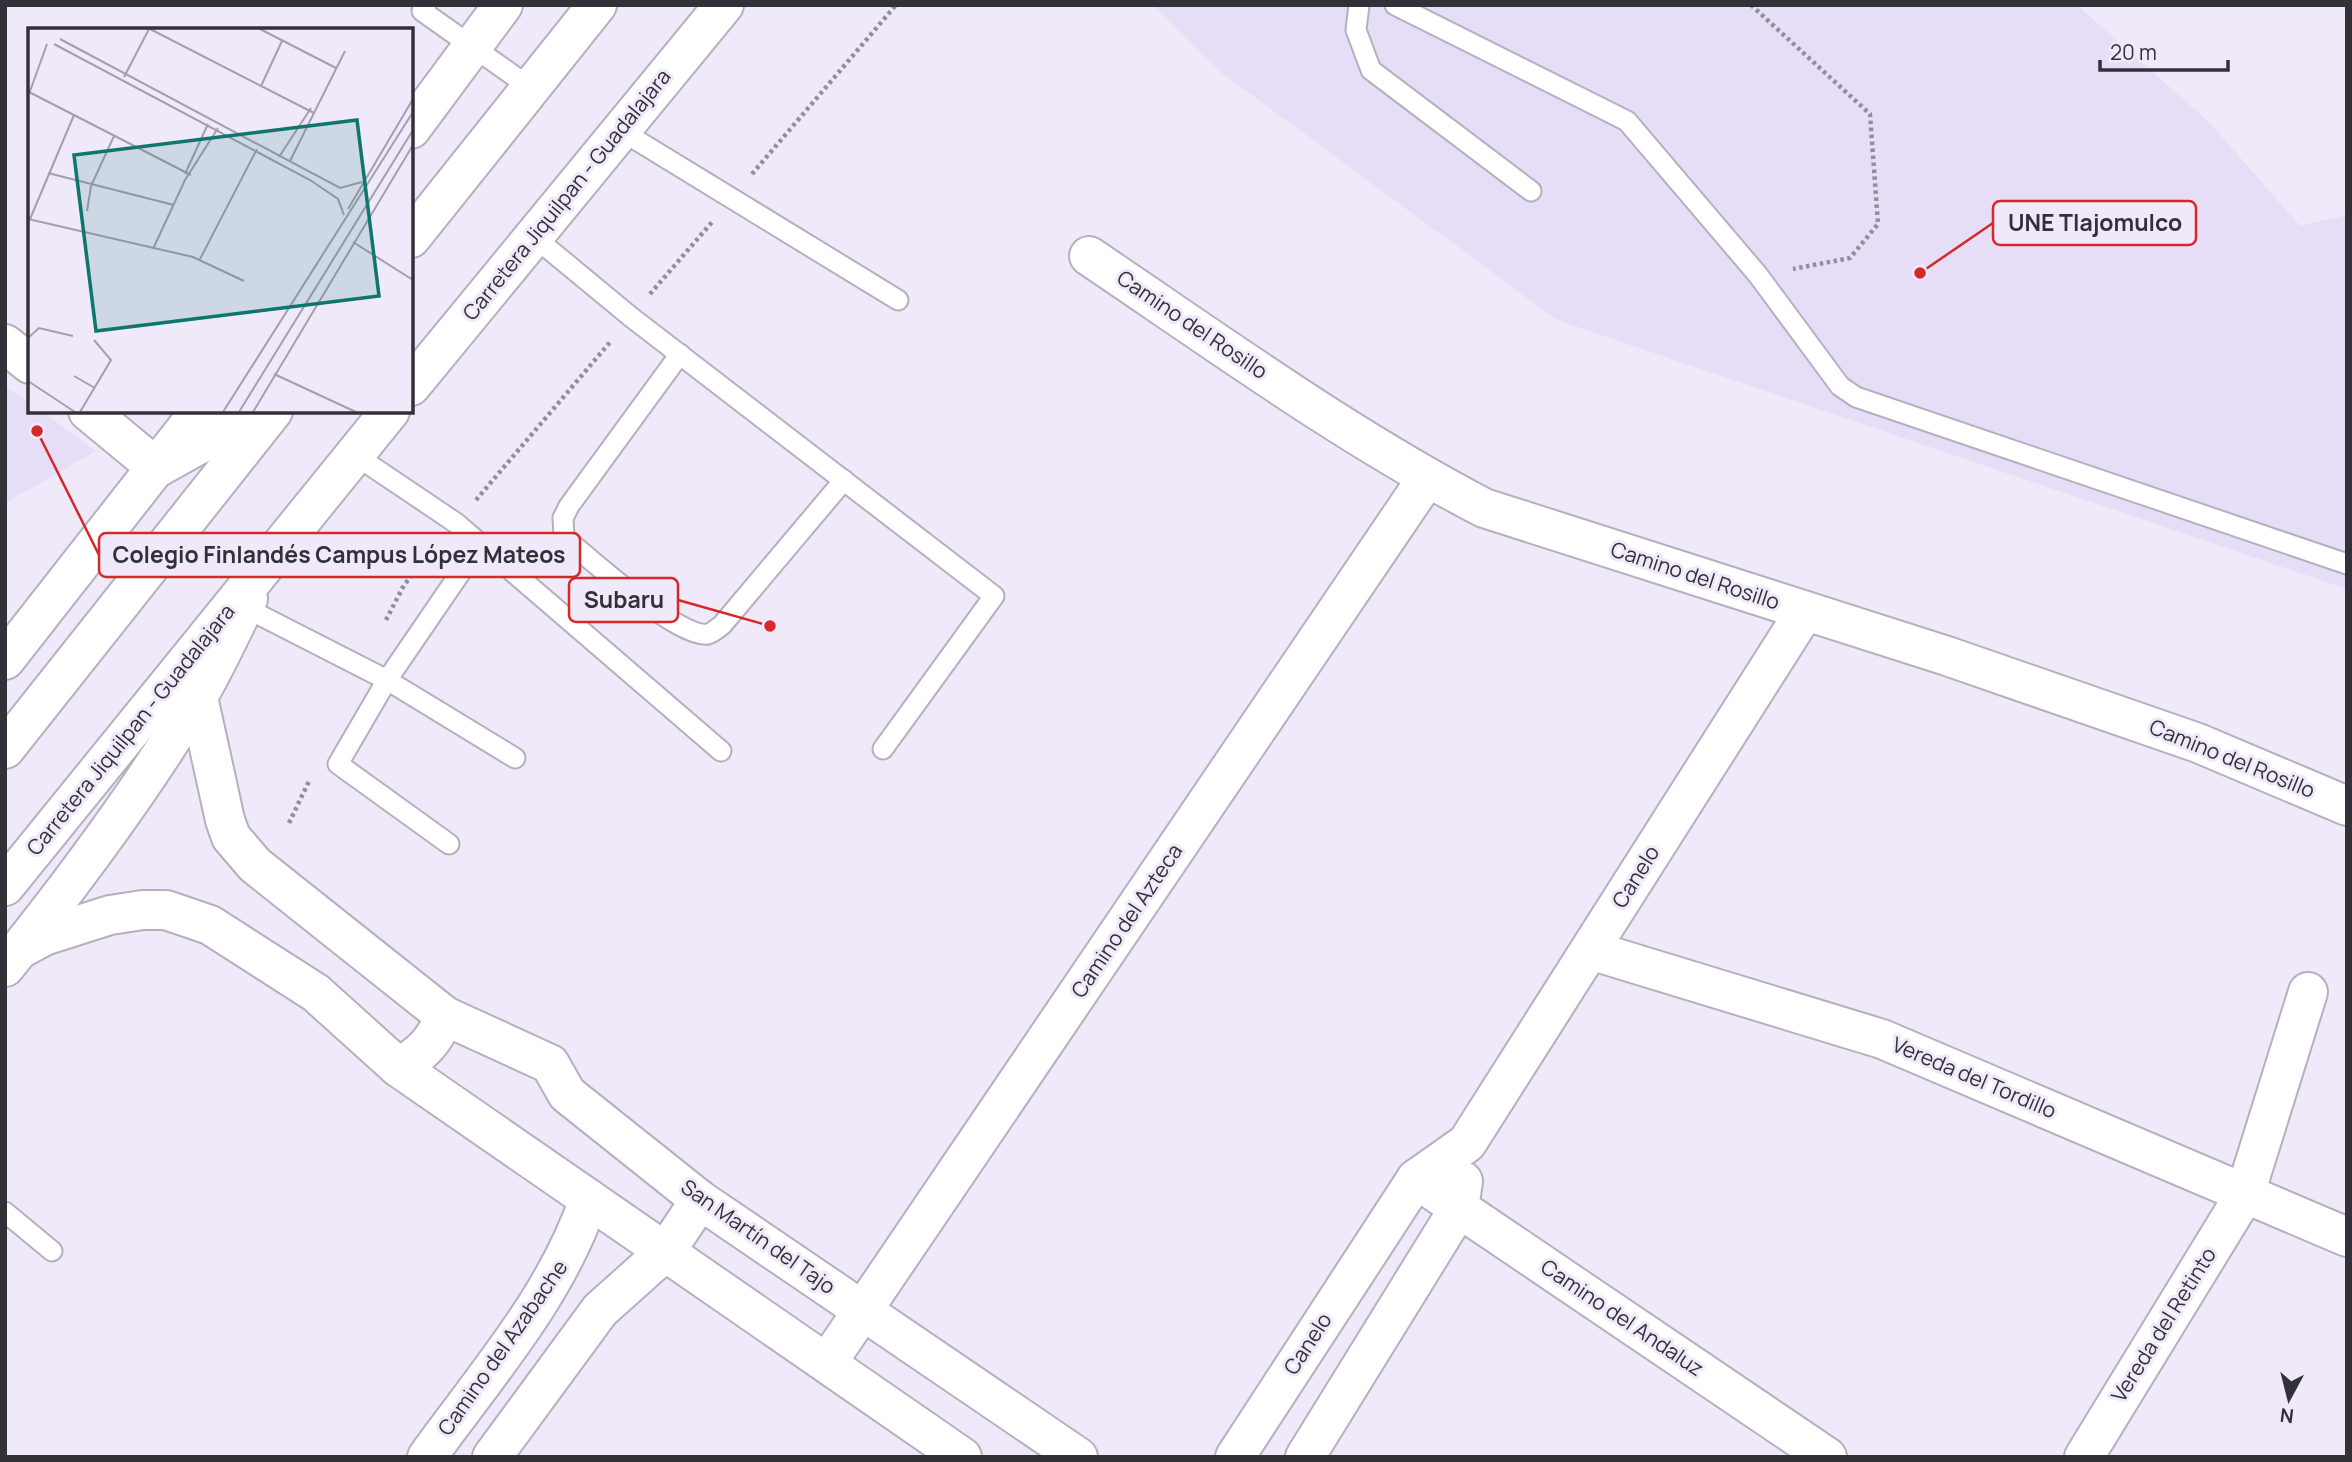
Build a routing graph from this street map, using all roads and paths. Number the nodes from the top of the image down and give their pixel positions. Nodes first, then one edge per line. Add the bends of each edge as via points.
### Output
1 (426, 5) edge
2 (503, 5) edge
3 (597, 5) edge
4 (724, 5) edge
5 (896, 5) edge
6 (1359, 5) edge
7 (1395, 5) edge
8 (1751, 5) edge
9 (474, 46) junction
10 (531, 89) junction
11 (413, 126) edge
12 (620, 130) junction
13 (1531, 191) dead end
14 (732, 198) junction
15 (413, 236) edge
16 (533, 236) junction
17 (1089, 256) dead end
18 (1758, 275) junction
19 (898, 300) dead end
20 (631, 317) junction
21 (5, 344) edge
22 (680, 355) junction
23 (28, 362) edge
24 (413, 384) edge
25 (90, 413) edge
26 (198, 413) edge
27 (255, 413) edge
28 (271, 413) edge
29 (388, 413) edge
30 (355, 455) junction
31 (157, 468) junction
32 (1427, 478) junction
33 (844, 480) junction
34 (457, 523) junction
35 (480, 544) junction
36 (270, 557) junction
37 (2347, 564) edge
38 (244, 607) junction
39 (1805, 611) junction
40 (5, 660) edge
41 (362, 667) junction
42 (387, 680) junction
43 (198, 697) junction
44 (5, 749) edge
45 (883, 749) dead end
46 (721, 751) dead end
47 (515, 758) dead end
48 (312, 775) dead end
49 (2347, 806) edge
50 (289, 822) dead end
51 (449, 844) dead end
52 (5, 886) edge
53 (1590, 950) junction
54 (13, 958) edge
55 (2308, 992) dead end
56 (445, 1016) junction
57 (398, 1067) junction
58 (1467, 1143) junction
59 (1416, 1179) junction
60 (2245, 1194) junction
61 (589, 1199) junction
62 (700, 1199) junction
63 (1459, 1208) junction
64 (5, 1212) edge
65 (2347, 1237) edge
66 (52, 1251) dead end
67 (666, 1251) junction
68 (863, 1310) junction
69 (827, 1363) junction
70 (427, 1457) edge
71 (492, 1457) edge
72 (962, 1457) edge
73 (1078, 1457) edge
74 (1234, 1457) edge
75 (1305, 1457) edge
76 (1827, 1457) edge
77 (2084, 1457) edge

1 - 9 lane via 422,11
2 - 9 main road
3 - 10 main road
4 - 12 main road, Carretera Jiquilpan - Guadalajara
5 - 14 path
6 - 13 lane via 1356,30 1371,70
7 - 18 lane via 1628,121
8 - 18 path via 1870,114 1878,224 1850,258
9 - 10 lane
9 - 11 main road
10 - 15 main road
12 - 14 lane
12 - 16 main road, Carretera Jiquilpan - Guadalajara
14 - 19 lane
14 - 20 path
16 - 20 lane
16 - 24 main road, Carretera Jiquilpan - Guadalajara
17 - 32 main road, Camino del Rosillo
18 - 37 lane via 1840,386 1856,397
20 - 22 lane
20 - 34 path
21 - 23 main road
22 - 33 lane
22 - 33 lane via 563,518 564,537 619,584 689,632 708,634 722,625
25 - 31 main road
26 - 31 main road
27 - 31 main road
28 - 44 main road
29 - 30 main road, Carretera Jiquilpan - Guadalajara
30 - 34 lane
30 - 36 main road, Carretera Jiquilpan - Guadalajara
31 - 40 main road
32 - 39 main road, Camino del Rosillo via 1484,508
32 - 68 main road, Camino del Azteca
33 - 45 lane via 994,596
34 - 35 lane
34 - 41 path via 404,585
35 - 42 lane
35 - 46 lane
36 - 38 main road
36 - 52 main road, Carretera Jiquilpan - Guadalajara
38 - 41 lane
38 - 43 main road
39 - 49 main road, Camino del Rosillo via 2198,743
39 - 53 main road, Canelo
41 - 42 lane
42 - 47 lane
42 - 51 lane via 338,764
43 - 54 main road via 86,864
43 - 56 main road, San Martín del Tajo via 231,837 256,864
48 - 50 path
53 - 58 main road, Canelo
53 - 60 main road, Vereda del Tordillo via 1882,1040
54 - 57 main road via 44,936 110,915 166,910 210,925 316,993
55 - 60 main road, Vereda del Retinto
56 - 57 main road via 421,1055
56 - 62 main road, San Martín del Tajo via 551,1064 568,1094
57 - 61 main road
58 - 59 main road, Canelo
58 - 63 main road, Canelo
59 - 63 main road, Camino del Andaluz
59 - 74 main road, Canelo
60 - 65 main road, Vereda del Tordillo
60 - 77 main road, Vereda del Retinto
61 - 67 main road
61 - 70 main road, Camino del Azabache via 557,1276
62 - 67 main road
62 - 68 main road, San Martín del Tajo
63 - 75 main road, Canelo
63 - 76 main road, Camino del Andaluz
64 - 66 lane
67 - 69 main road
67 - 71 main road via 600,1310
68 - 69 main road, Camino del Azteca
68 - 73 main road, San Martín del Tajo
69 - 72 main road

